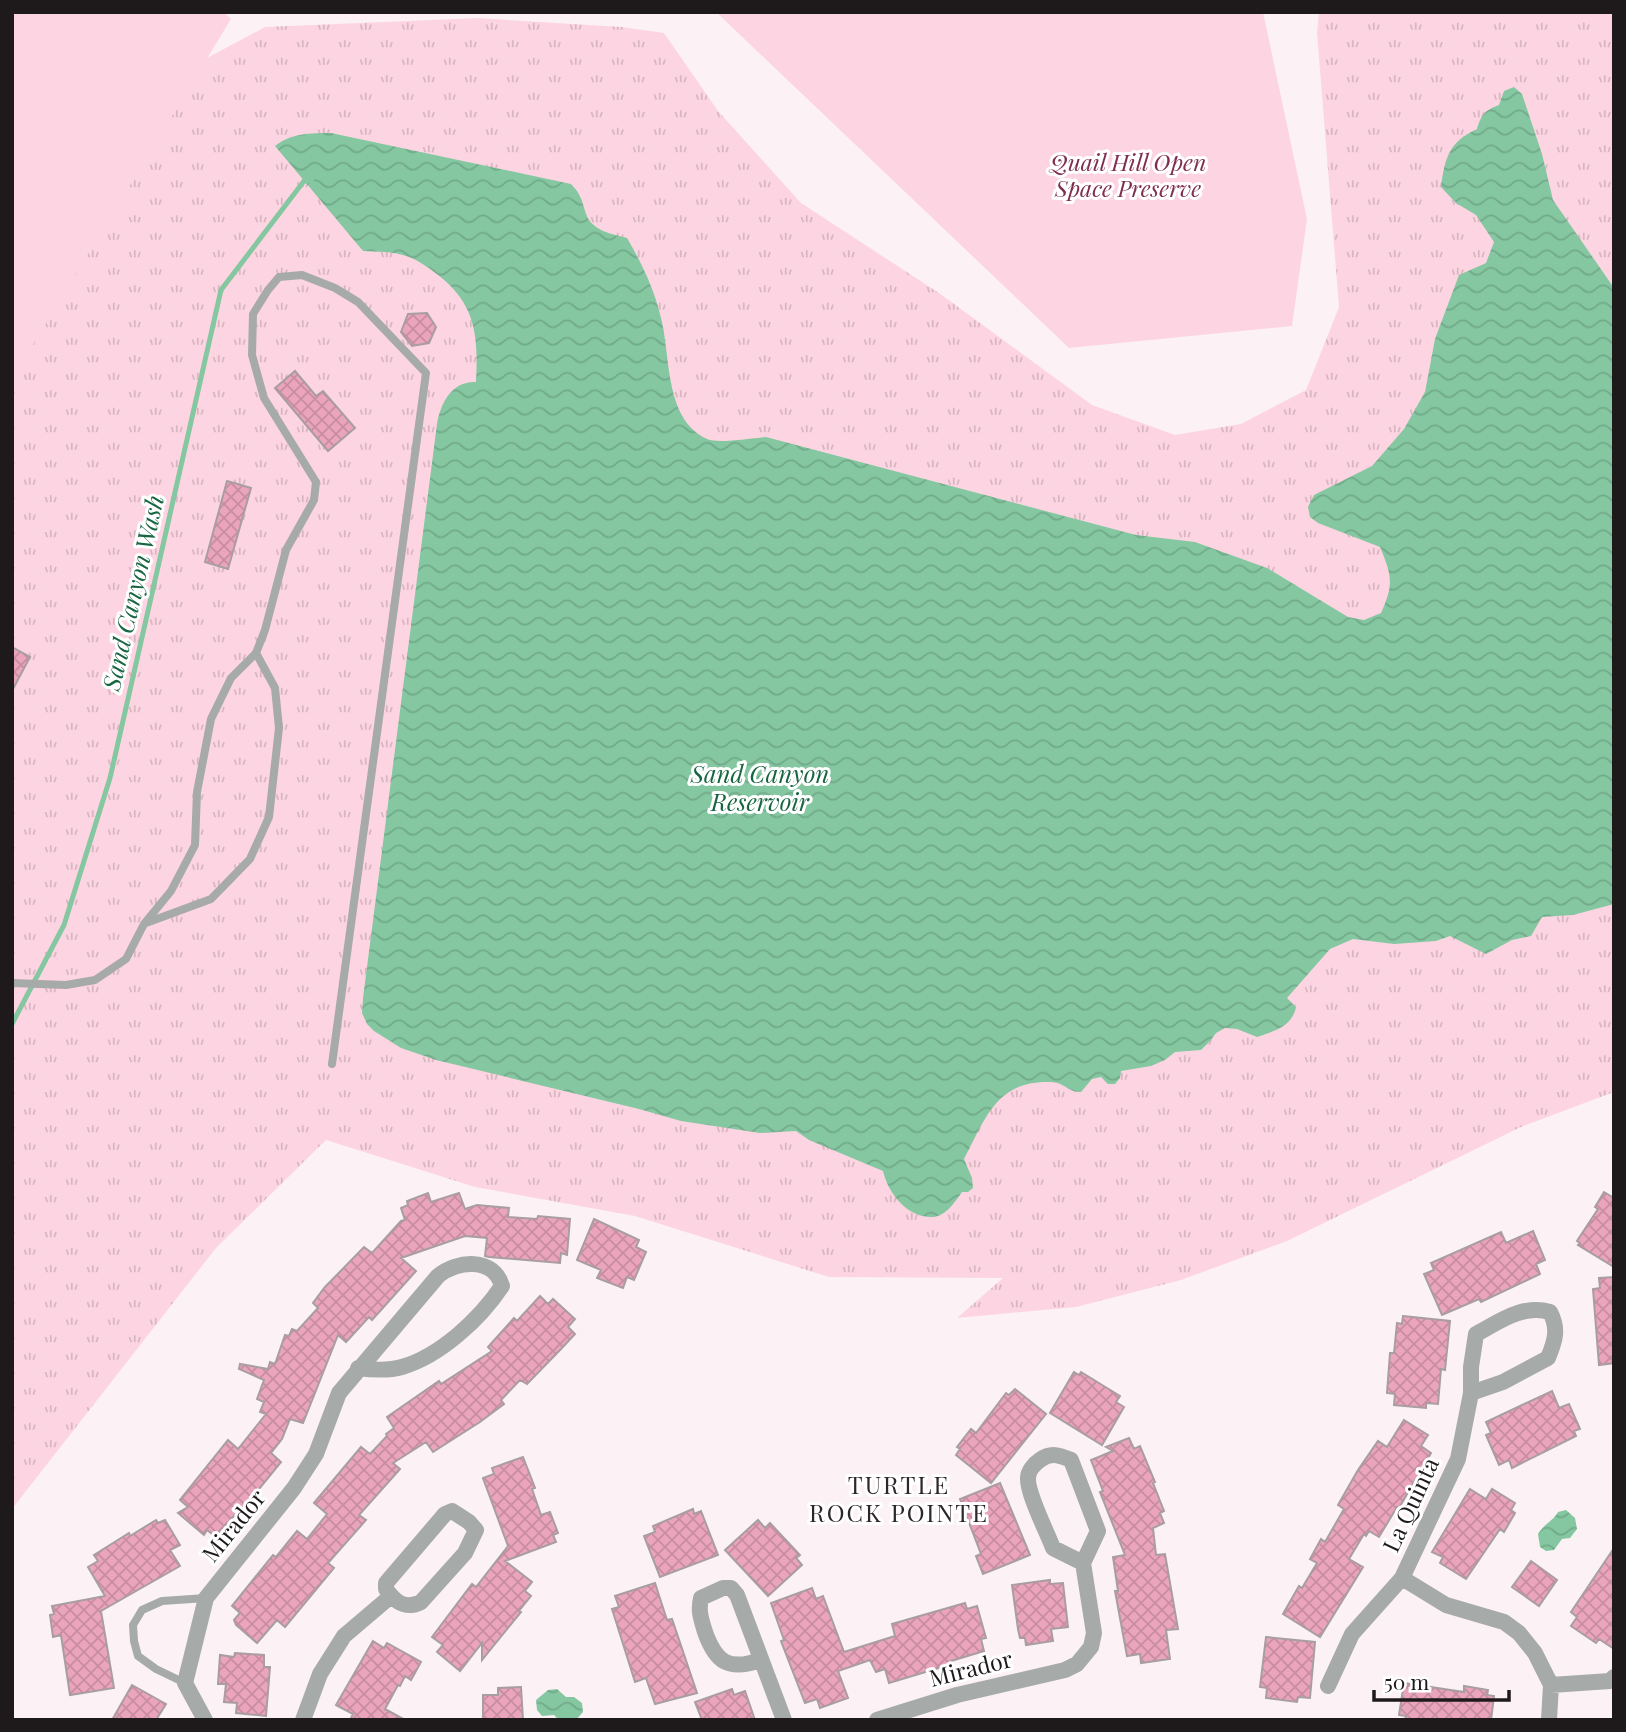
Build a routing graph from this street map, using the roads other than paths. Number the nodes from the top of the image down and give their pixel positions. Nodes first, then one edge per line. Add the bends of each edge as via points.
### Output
1 (256, 653) junction
2 (144, 924) junction
3 (12, 983) edge
4 (332, 1064) dead end
5 (358, 1368) junction
6 (1471, 1393) junction
7 (1083, 1563) junction
8 (1402, 1578) junction
9 (391, 1596) junction
10 (206, 1598) junction
11 (761, 1660) junction
12 (1614, 1677) edge
13 (185, 1683) junction
14 (1551, 1685) junction
15 (1328, 1686) dead end
16 (205, 1720) edge
17 (303, 1720) edge
18 (784, 1720) edge
19 (877, 1720) edge
20 (1549, 1720) edge

1 - 2 lane via 231,678 211,719 197,792 195,845 171,891
1 - 2 lane via 275,688 279,728 269,817 250,859 211,899
1 - 4 lane via 286,550 314,500 316,482 264,398 252,355 253,314 279,277 303,275 358,302 426,373
2 - 3 lane via 127,959 95,980 66,985
5 - 5 street, Mirador via 402,1367 447,1345 495,1297 502,1286 500,1278 491,1268 475,1263 449,1267
5 - 10 street, Mirador via 339,1394 316,1454 294,1488
6 - 6 street, La Quinta via 1476,1334 1517,1312 1550,1312 1556,1325 1548,1358
6 - 8 street, La Quinta via 1458,1459
7 - 7 street via 1098,1531 1096,1524 1071,1460 1049,1455 1032,1467 1028,1479 1032,1496 1053,1548
7 - 19 street, Mirador via 1094,1633 1091,1647 1077,1664
8 - 14 street, La Quinta via 1447,1605 1504,1622 1520,1633
8 - 15 street via 1352,1634
9 - 9 street via 409,1606 421,1602 465,1553 476,1530 469,1521 452,1511 445,1514 390,1577 386,1586
9 - 17 street via 344,1636 320,1674
10 - 13 street, Mirador
10 - 13 lane via 162,1601 142,1611 133,1625 138,1656
11 - 11 street via 731,1588 701,1598 699,1614 718,1657 742,1666
11 - 18 street
12 - 14 street
13 - 16 street
14 - 20 street, La Quinta

